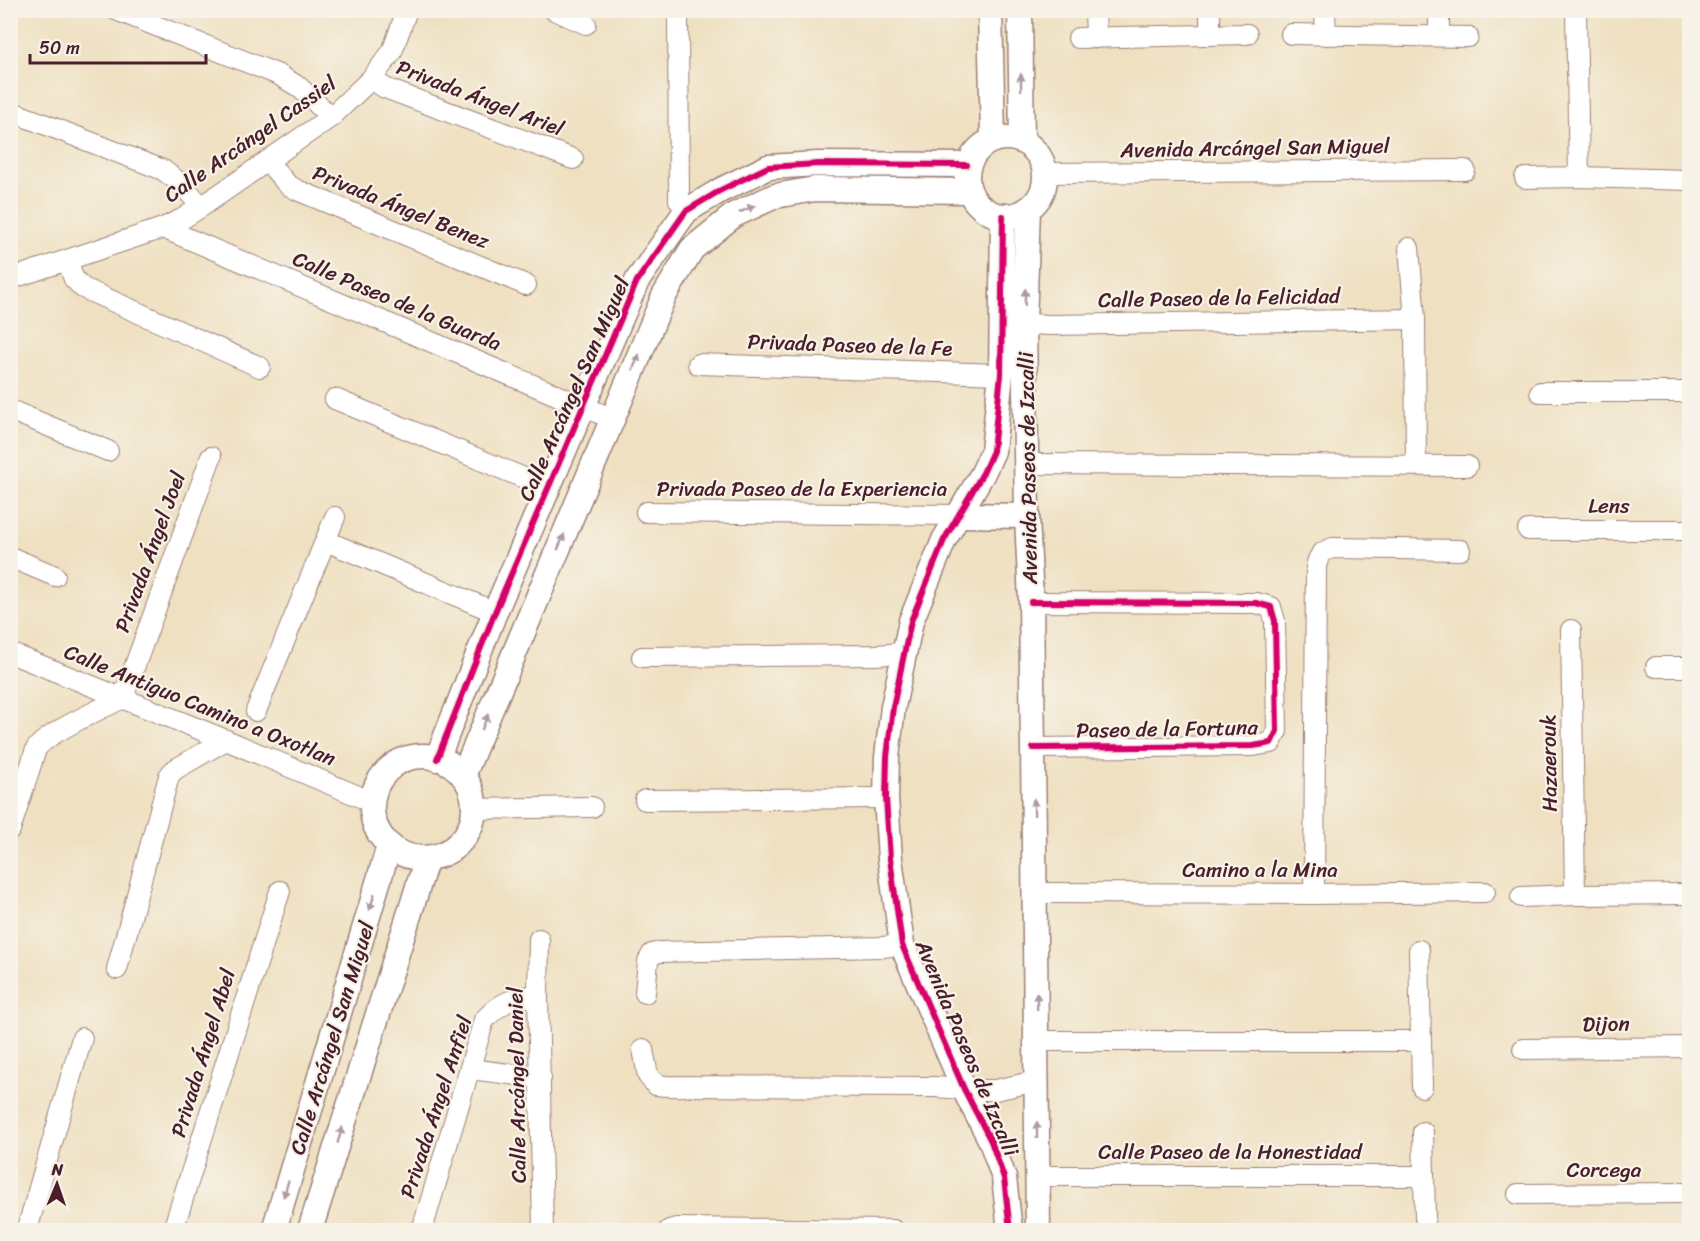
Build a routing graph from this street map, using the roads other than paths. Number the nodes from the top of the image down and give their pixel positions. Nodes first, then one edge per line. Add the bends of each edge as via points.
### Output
1 (116, 10) edge
2 (407, 10) edge
3 (554, 10) edge
4 (678, 10) edge
5 (990, 10) edge
6 (1020, 10) edge
7 (1095, 10) edge
8 (1210, 10) edge
9 (1325, 10) edge
10 (1439, 10) edge
11 (1576, 10) edge
12 (586, 24) dead end
13 (1247, 34) dead end
14 (1291, 34) dead end
15 (1210, 35) junction
16 (1326, 35) junction
17 (1439, 35) junction
18 (1468, 37) dead end
19 (371, 79) junction
20 (10, 111) edge
21 (331, 117) junction
22 (993, 139) junction
23 (1022, 140) junction
24 (573, 159) dead end
25 (267, 161) junction
26 (967, 165) junction
27 (1465, 170) dead end
28 (1046, 173) junction
29 (1579, 177) junction
30 (1525, 178) dead end
31 (1689, 180) edge
32 (968, 191) junction
33 (201, 207) junction
34 (1028, 209) junction
35 (686, 211) junction
36 (1003, 216) junction
37 (163, 228) junction
38 (1409, 248) dead end
39 (68, 260) junction
40 (10, 279) edge
41 (526, 285) dead end
42 (1415, 320) junction
43 (1024, 324) junction
44 (698, 364) dead end
45 (260, 367) dead end
46 (1001, 374) junction
47 (1540, 392) dead end
48 (1689, 392) edge
49 (335, 399) dead end
50 (583, 407) junction
51 (10, 410) edge
52 (612, 419) junction
53 (108, 451) dead end
54 (210, 457) dead end
55 (1027, 464) junction
56 (1416, 465) junction
57 (1467, 466) dead end
58 (548, 488) junction
59 (646, 512) dead end
60 (958, 515) junction
61 (1027, 516) junction
62 (335, 517) dead end
63 (1528, 530) dead end
64 (1689, 530) edge
65 (326, 541) junction
66 (1460, 550) dead end
67 (10, 557) edge
68 (55, 576) dead end
69 (1031, 602) junction
70 (495, 612) junction
71 (1571, 630) dead end
72 (10, 653) edge
73 (903, 653) junction
74 (642, 657) dead end
75 (1689, 667) edge
76 (1656, 668) dead end
77 (123, 698) junction
78 (256, 711) dead end
79 (226, 740) junction
80 (1034, 748) junction
81 (437, 759) junction
82 (463, 776) junction
83 (886, 798) junction
84 (645, 800) dead end
85 (372, 802) junction
86 (592, 807) dead end
87 (474, 809) junction
88 (10, 830) edge
89 (389, 846) junction
90 (427, 858) junction
91 (280, 891) dead end
92 (1485, 892) dead end
93 (1035, 893) junction
94 (1314, 894) junction
95 (1689, 894) edge
96 (1575, 895) junction
97 (1521, 897) dead end
98 (539, 939) dead end
99 (902, 945) junction
100 (1419, 950) dead end
101 (117, 969) dead end
102 (645, 993) dead end
103 (538, 995) junction
104 (82, 1038) dead end
105 (1037, 1041) junction
106 (1421, 1041) junction
107 (1689, 1047) edge
108 (643, 1049) dead end
109 (1523, 1049) dead end
110 (470, 1069) junction
111 (541, 1078) junction
112 (1036, 1081) junction
113 (1422, 1087) dead end
114 (964, 1089) junction
115 (1423, 1132) dead end
116 (1037, 1176) junction
117 (1424, 1176) junction
118 (1689, 1193) edge
119 (1518, 1194) dead end
120 (1425, 1218) dead end
121 (27, 1230) edge
122 (173, 1230) edge
123 (274, 1230) edge
124 (310, 1230) edge
125 (422, 1230) edge
126 (543, 1230) edge
127 (669, 1230) edge
128 (893, 1230) edge
129 (1010, 1230) edge
130 (1038, 1230) edge

1 - 21 street via 279,75 299,87
2 - 19 street, Calle Arcángel Cassiel via 392,52
3 - 12 street
4 - 35 street via 679,200
5 - 22 street
23 -> 6 street
7 - 15 street via 1087,38
8 - 15 street
9 - 16 street
10 - 17 street
11 - 29 street
13 - 15 street
14 - 16 street
16 - 17 street
17 - 18 street
19 - 21 street, Calle Arcángel Cassiel
19 - 24 street, Privada Ángel Ariel via 385,88
20 - 33 street via 163,170 188,190
21 - 25 street, Calle Arcángel Cassiel
22 - 23 street
22 - 26 street via 977,148
23 - 28 street via 1034,148
25 - 33 street, Calle Arcángel Cassiel
25 - 41 street, Privada Ángel Benez via 297,190
26 - 32 street
26 - 35 street, Calle Arcángel San Miguel via 768,167
27 - 28 street, Avenida Arcángel San Miguel
28 - 34 street via 1043,192
29 - 30 street
29 - 31 street
32 - 36 street via 982,209
52 -> 32 street via 664,296 692,249 735,215 775,196 815,189
33 - 37 street, Calle Arcángel Cassiel
34 - 36 street
43 -> 34 street, Avenida Paseos de Izcalli
35 - 50 street, Calle Arcángel San Miguel via 637,281
36 - 46 street, Avenida Paseos de Izcalli
37 - 39 street, Calle Arcángel Cassiel
37 - 50 street, Calle Paseo de la Guarda
38 - 42 street
39 - 40 street, Calle Arcángel Cassiel
39 - 45 street via 74,279 83,288
42 - 43 street, Calle Paseo de la Felicidad
42 - 56 street
43 - 55 street, Avenida Paseos de Izcalli
44 - 46 street, Privada Paseo de la Fe
46 - 60 street, Avenida Paseos de Izcalli via 993,451
47 - 48 street
49 - 58 street
50 - 52 street, Calle Paseo de la Guarda
50 - 58 street, Calle Arcángel San Miguel
51 - 53 street
82 -> 52 street
54 - 77 street, Privada Ángel Joel
55 - 56 street
55 - 61 street, Avenida Paseos de Izcalli
56 - 57 street
58 - 70 street, Calle Arcángel San Miguel
59 - 60 street, Privada Paseo de la Experiencia
60 - 61 street
60 - 73 street, Avenida Paseos de Izcalli via 911,621
61 - 69 street, Avenida Paseos de Izcalli
62 - 65 street
63 - 64 street, Lens
65 - 70 street
65 - 78 street
66 - 94 street via 1333,548 1318,557
67 - 68 street
69 - 80 street, Avenida Paseos de Izcalli
69 - 80 street, Paseo de la Fortuna via 1256,603 1271,607 1275,621 1277,731 1271,743
70 - 81 street, Calle Arcángel San Miguel
71 - 96 street, Hazaerouk
72 - 77 street, Calle Antiguo Camino a Oxotlan
73 - 74 street
73 - 83 street, Avenida Paseos de Izcalli via 888,747
75 - 76 street
77 - 79 street, Calle Antiguo Camino a Oxotlan
77 - 88 street via 39,744
79 - 85 street, Calle Antiguo Camino a Oxotlan
79 - 101 street via 169,776
93 -> 80 street, Avenida Paseos de Izcalli
81 - 82 street
81 - 85 street via 419,756 402,760 387,771
82 - 87 street
83 - 84 street
83 - 99 street, Avenida Paseos de Izcalli
85 - 89 street via 375,826
86 - 87 street
87 - 90 street via 464,837 441,855
89 - 90 street via 406,855
89 -> 123 street, Calle Arcángel San Miguel
124 -> 90 street, Calle Arcángel San Miguel
91 - 122 street, Privada Ángel Abel
92 - 94 street, Camino a la Mina
93 - 94 street, Camino a la Mina
105 -> 93 street, Avenida Paseos de Izcalli
95 - 96 street
96 - 97 street
98 - 103 street, Calle Arcángel Daniel
99 - 102 street via 660,952 652,954 648,961
99 - 114 street, Avenida Paseos de Izcalli
100 - 106 street
103 - 110 street, Privada Ángel Anfiel via 516,998 496,1008 484,1020
103 - 111 street, Calle Arcángel Daniel
104 - 121 street
105 - 106 street
105 - 112 street, Avenida Paseos de Izcalli
106 - 113 street
107 - 109 street, Dijon
108 - 114 street via 648,1076 656,1085
110 - 111 street
110 - 125 street, Privada Ángel Anfiel
111 - 126 street, Calle Arcángel Daniel
112 - 114 street via 995,1090
116 -> 112 street, Avenida Paseos de Izcalli
114 - 129 street, Avenida Paseos de Izcalli via 991,1141 1004,1178
115 - 117 street
116 - 117 street, Calle Paseo de la Honestidad
116 - 130 street, Avenida Paseos de Izcalli
117 - 120 street
118 - 119 street, Corcega
127 - 128 street

